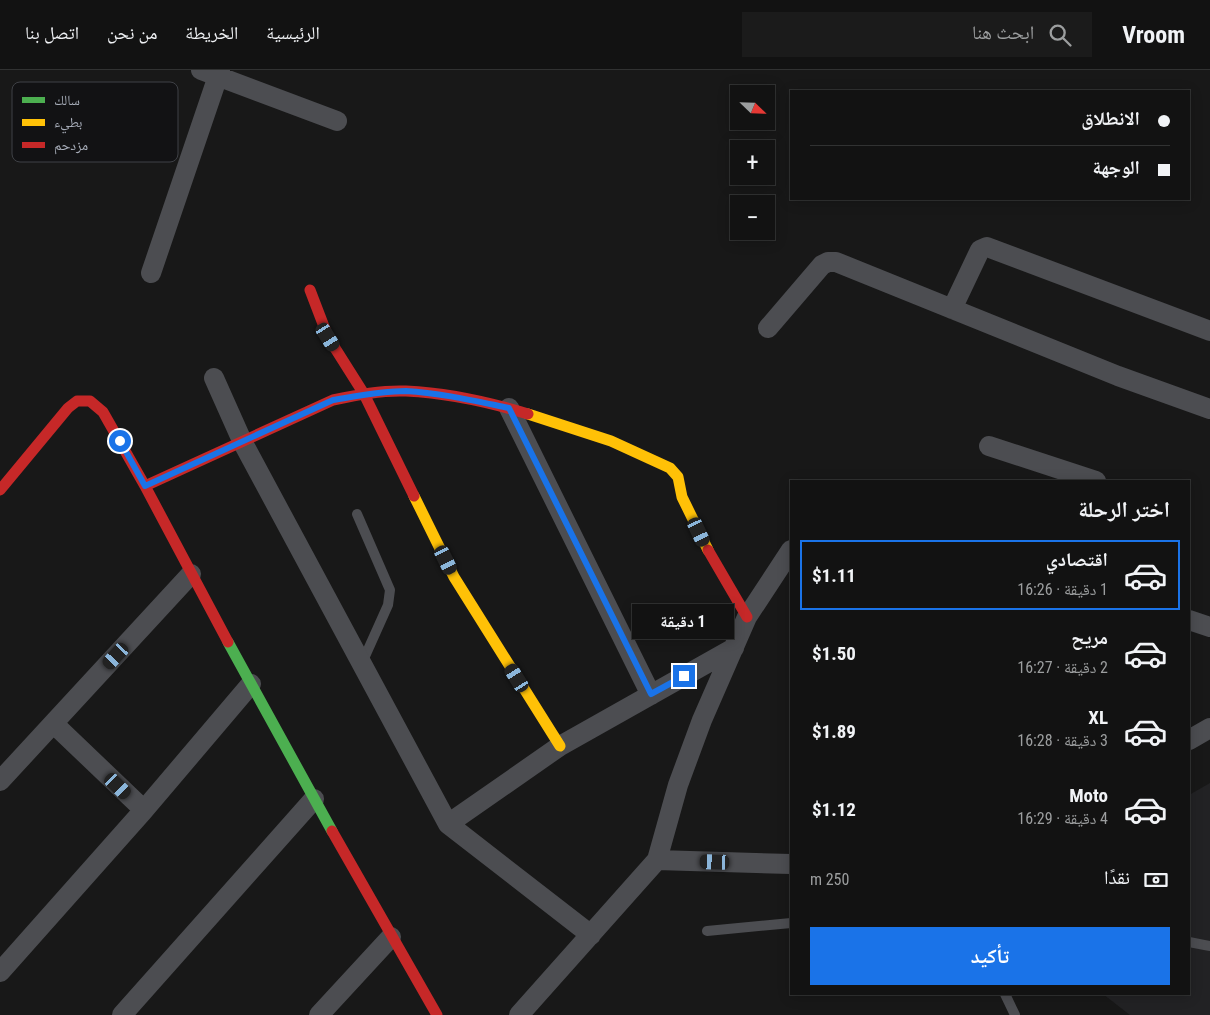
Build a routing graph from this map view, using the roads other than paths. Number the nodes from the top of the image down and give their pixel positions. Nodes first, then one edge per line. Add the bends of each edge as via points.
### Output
1 (213, 72) edge
2 (337, 121) dead end
3 (151, 273) dead end
4 (310, 290) dead end
5 (952, 309) junction
6 (768, 328) dead end
7 (1210, 332) edge
8 (214, 378) dead end
9 (364, 394) junction
10 (509, 408) junction
11 (1210, 409) edge
12 (243, 443) junction
13 (989, 446) dead end
14 (1093, 480) edge
15 (145, 486) junction
16 (0, 490) edge
17 (357, 514) dead end
18 (790, 552) edge
19 (191, 574) junction
20 (747, 617) junction
21 (1190, 620) edge
22 (1210, 627) edge
23 (734, 648) junction
24 (362, 664) junction
25 (251, 684) junction
26 (651, 694) junction
27 (54, 724) junction
28 (1210, 728) edge
29 (1190, 739) edge
30 (560, 746) junction
31 (0, 781) edge
32 (314, 799) junction
33 (144, 810) junction
34 (448, 824) junction
35 (657, 860) junction
36 (790, 864) edge
37 (790, 923) edge
38 (707, 931) dead end
39 (591, 935) junction
40 (391, 937) junction
41 (1190, 942) edge
42 (1210, 946) edge
43 (0, 972) edge
44 (1006, 995) edge
45 (122, 1015) edge
46 (318, 1015) edge
47 (437, 1015) edge
48 (519, 1015) edge
49 (1015, 1015) edge

1 - 2 street
1 - 3 street
4 - 9 street via 328,337
5 - 6 street via 836,262 828,262
5 - 7 street via 980,250 988,247
5 - 11 street
8 - 12 street
9 - 10 street via 405,391
9 - 12 street via 333,400
9 - 30 street via 454,577
10 - 20 street via 611,441 670,468 678,477 682,498 707,550
10 - 26 street
12 - 15 street
12 - 24 street
13 - 14 street
15 - 16 street via 103,412 90,401 78,401 68,408
15 - 19 street
17 - 24 lane via 390,590 388,605
18 - 20 street
19 - 25 street
19 - 27 street
20 - 23 street
21 - 22 street
23 - 26 street
23 - 35 street via 678,785
24 - 34 street
25 - 32 street
25 - 33 street
26 - 30 street
27 - 31 street
27 - 33 street
28 - 29 street
30 - 34 street
32 - 40 street
32 - 45 street
33 - 43 street
34 - 39 street
35 - 36 street
35 - 39 street
37 - 38 lane
39 - 48 street
40 - 46 street
40 - 47 street
41 - 42 lane
44 - 49 lane

